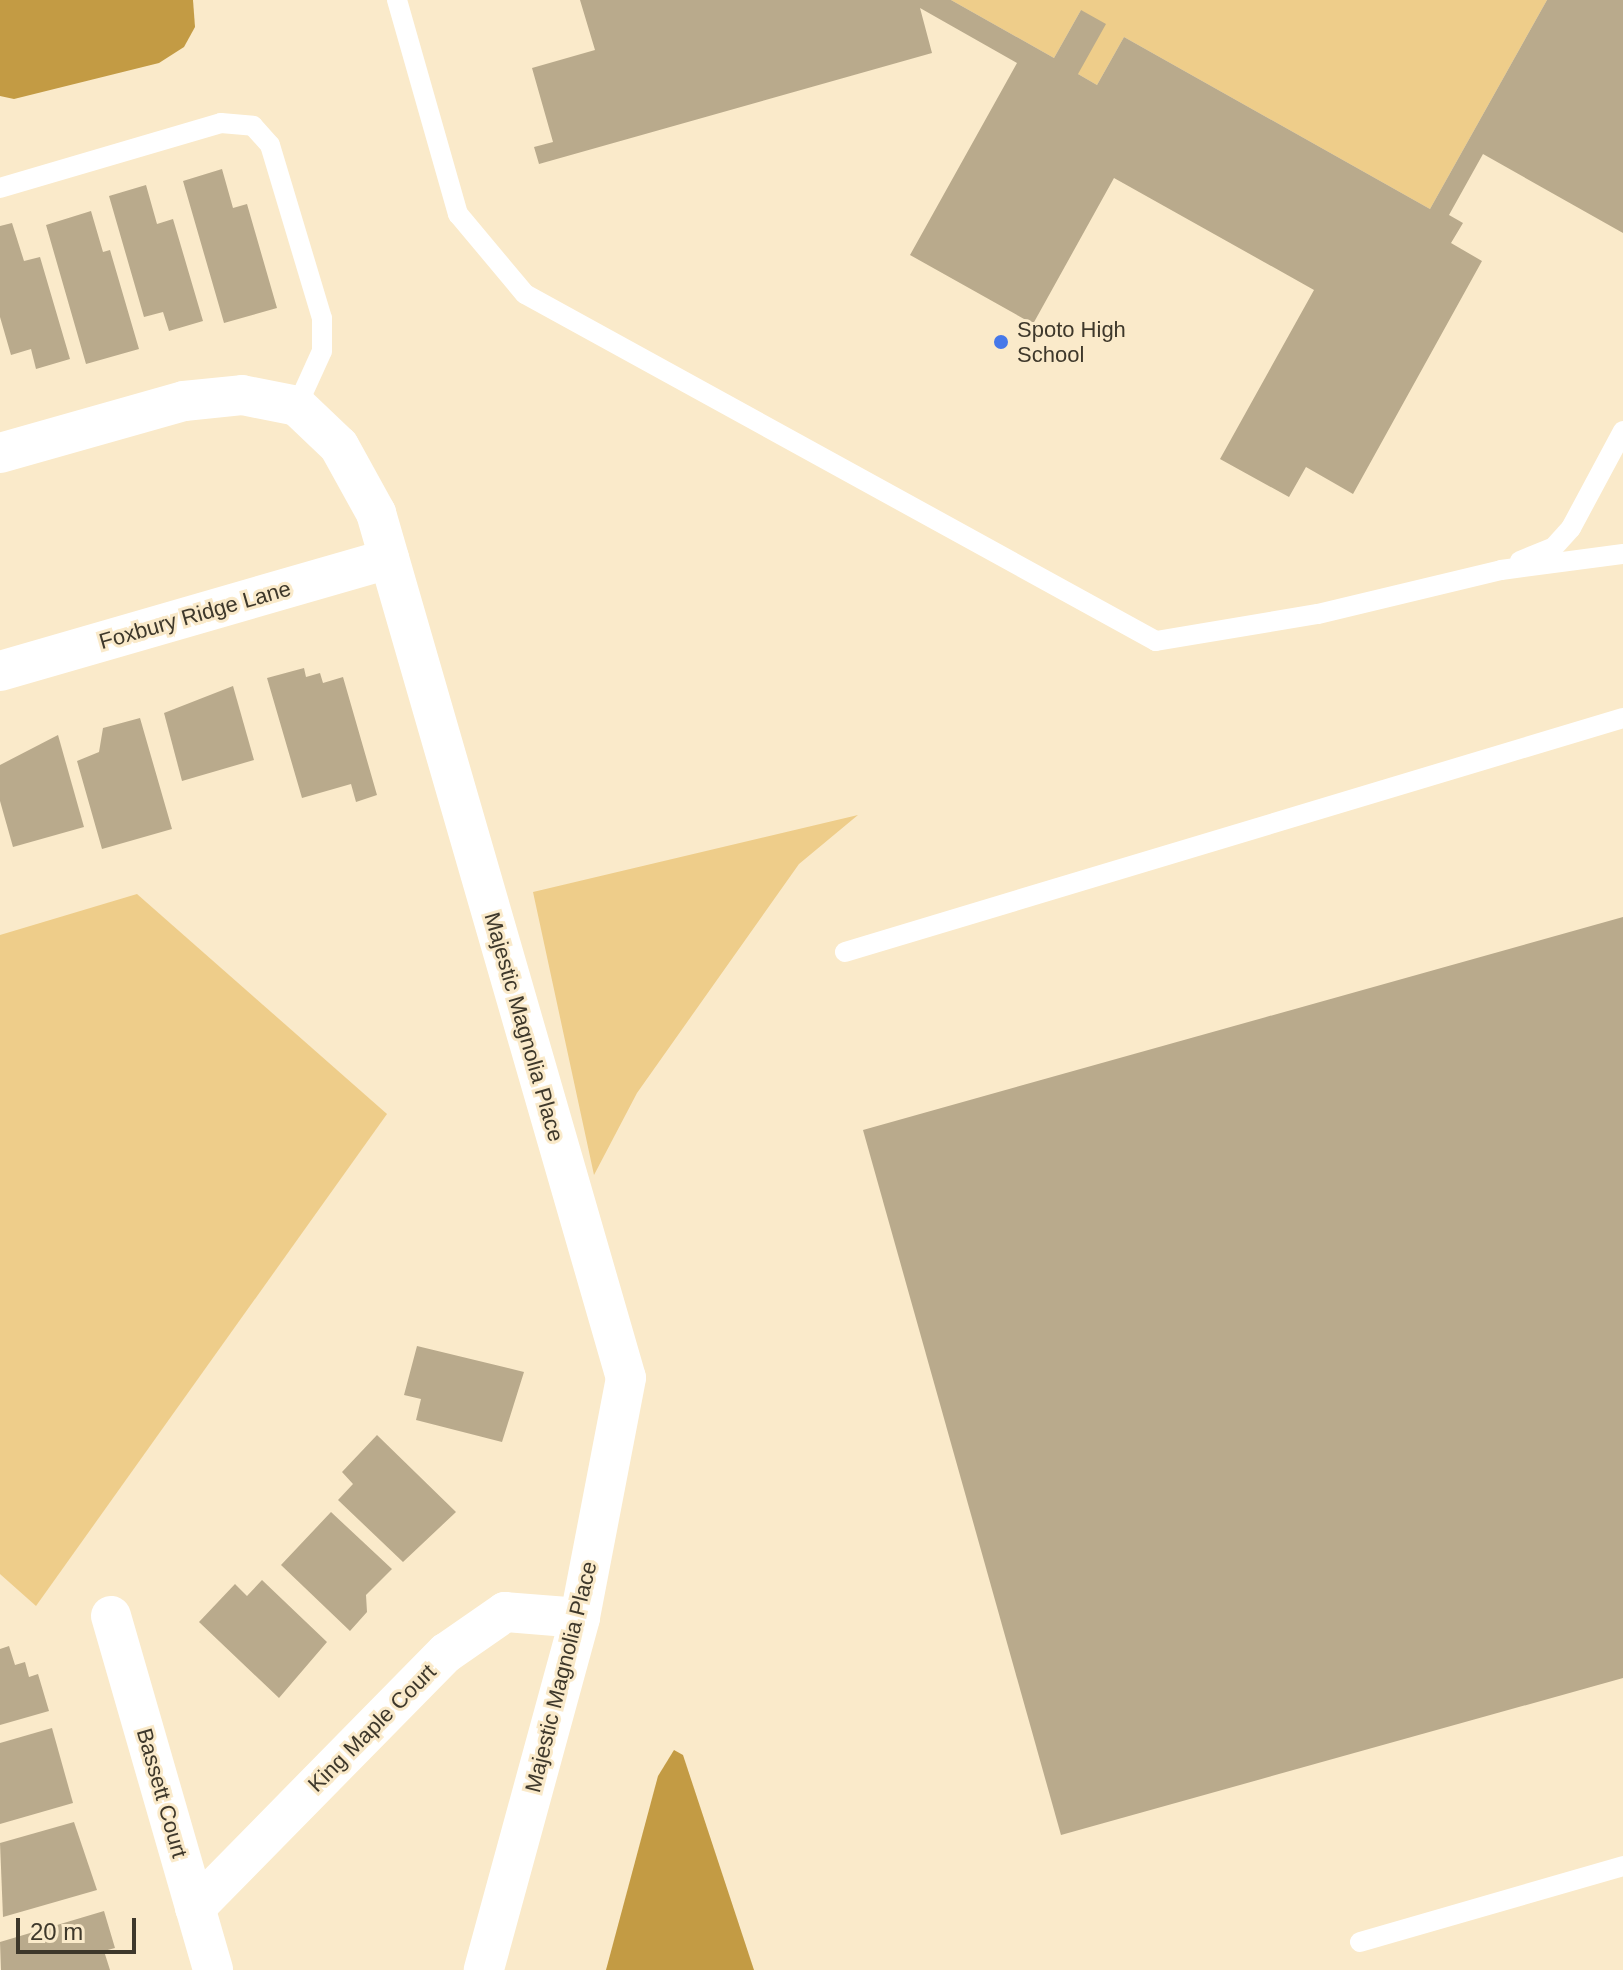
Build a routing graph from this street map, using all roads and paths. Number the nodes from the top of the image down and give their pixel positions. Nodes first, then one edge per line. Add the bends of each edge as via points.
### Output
1 (397, 0) edge
2 (0, 188) edge
3 (297, 406) junction
4 (1623, 431) edge
5 (0, 453) edge
6 (1623, 554) edge
7 (389, 559) junction
8 (1501, 570) junction
9 (0, 671) edge
10 (1623, 718) edge
11 (845, 952) dead end
12 (111, 1616) dead end
13 (580, 1618) junction
14 (1623, 1866) edge
15 (195, 1908) junction
16 (1360, 1942) dead end
17 (213, 1970) edge
18 (484, 1970) edge

1 - 8 lane via 458,214 525,294 1156,641 1318,614
2 - 3 lane via 221,123 253,126 270,145 322,318 322,351
3 - 5 street via 242,395 184,401
3 - 7 street, Majestic Magnolia Place via 339,446 376,513
4 - 8 lane via 1571,528 1553,548
6 - 8 lane
7 - 9 street, Foxbury Ridge Lane
7 - 13 street, Majestic Magnolia Place via 626,1378
10 - 11 lane
12 - 15 street, Bassett Court
13 - 15 street, King Maple Court via 505,1612 446,1653
13 - 18 street, Majestic Magnolia Place
14 - 16 lane
15 - 17 street, Bassett Court

